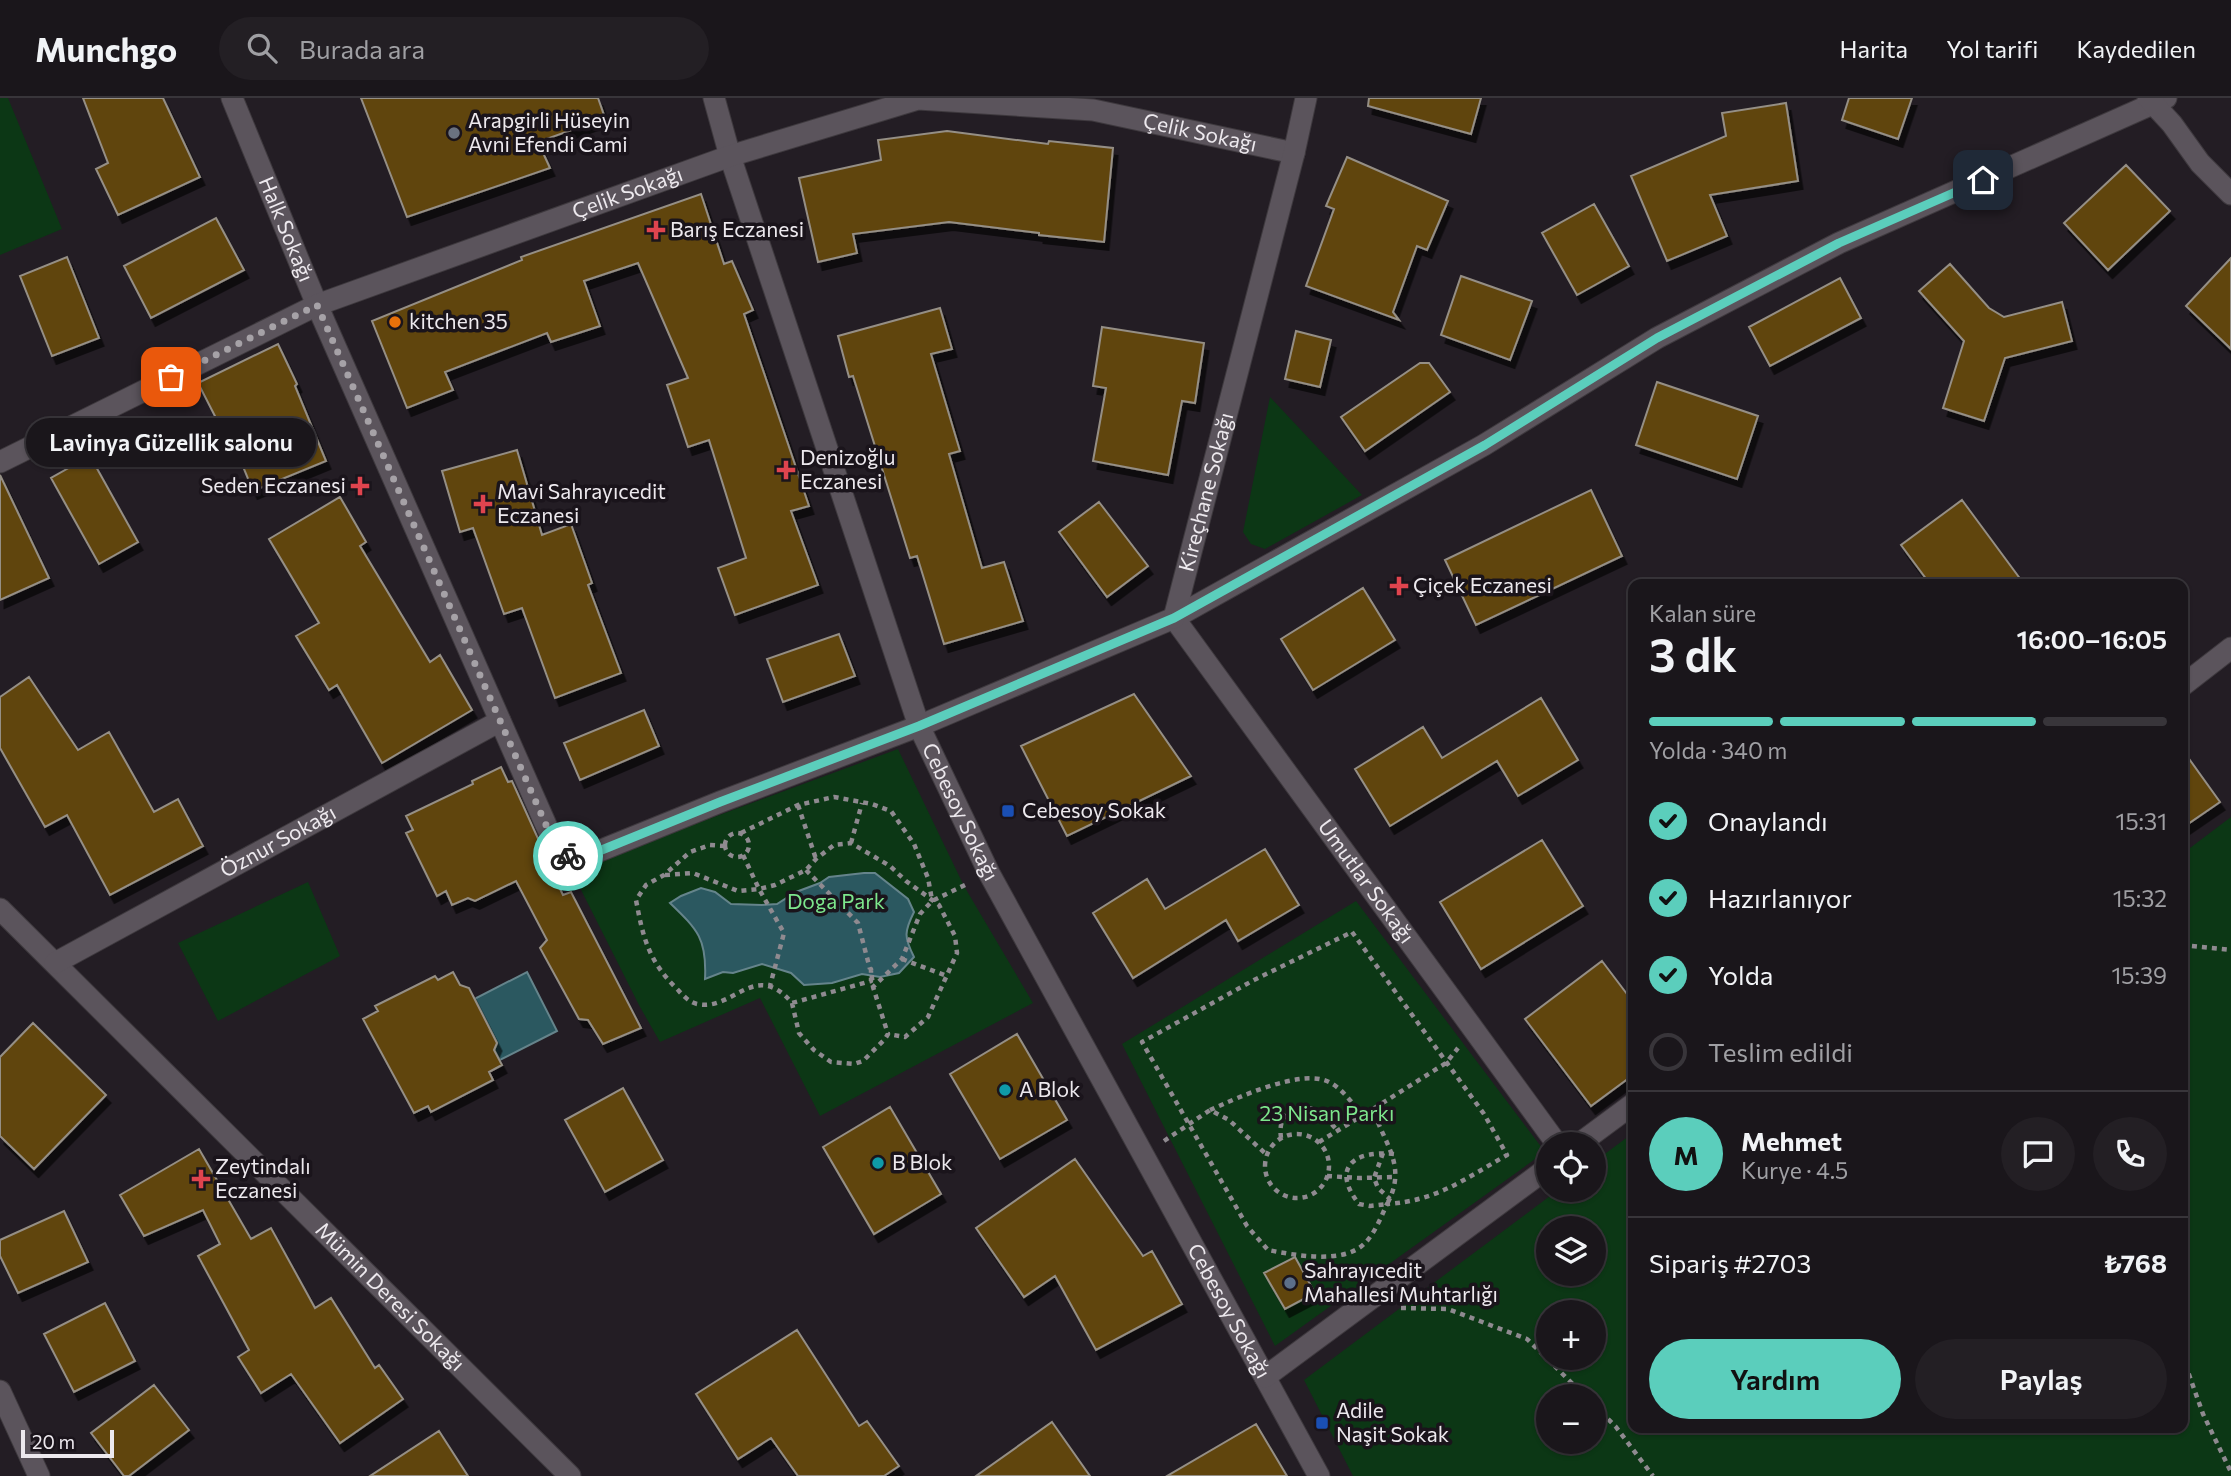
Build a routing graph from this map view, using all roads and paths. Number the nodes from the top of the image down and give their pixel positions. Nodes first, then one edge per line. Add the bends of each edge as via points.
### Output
1 (232, 98) edge
2 (714, 98) edge
3 (1306, 98) edge
4 (2156, 100) edge
5 (1294, 153) junction
6 (730, 156) junction
7 (2231, 194) edge
8 (317, 305) junction
9 (0, 462) edge
10 (1174, 618) junction
11 (2231, 648) edge
12 (2188, 681) edge
13 (500, 720) junction
14 (919, 726) junction
15 (862, 803) junction
16 (798, 805) junction
17 (741, 833) junction
18 (851, 843) junction
19 (725, 846) junction
20 (743, 855) junction
21 (816, 859) junction
22 (806, 870) junction
23 (989, 873) junction
24 (664, 875) junction
25 (759, 889) junction
26 (932, 901) junction
27 (0, 909) edge
28 (2188, 946) edge
29 (2231, 950) edge
30 (902, 959) junction
31 (55, 963) junction
32 (870, 969) junction
33 (947, 976) junction
34 (770, 986) junction
35 (873, 987) junction
36 (792, 1003) junction
37 (888, 1034) junction
38 (1446, 1063) junction
39 (1628, 1108) edge
40 (1373, 1109) junction
41 (1210, 1110) junction
42 (1363, 1117) junction
43 (1190, 1125) junction
44 (1338, 1131) junction
45 (1548, 1132) edge
46 (1595, 1132) edge
47 (1281, 1138) junction
48 (1319, 1142) junction
49 (1383, 1153) junction
50 (1143, 1154) junction
51 (1394, 1154) junction
52 (1267, 1155) junction
53 (1327, 1176) junction
54 (1345, 1177) junction
55 (1395, 1177) junction
56 (1536, 1177) edge
57 (1374, 1178) junction
58 (1389, 1201) junction
59 (1359, 1307) junction
60 (2188, 1372) edge
61 (1265, 1377) junction
62 (1573, 1384) edge
63 (0, 1391) edge
64 (1606, 1417) edge
65 (2231, 1472) edge
66 (39, 1476) edge
67 (570, 1476) edge
68 (1319, 1476) edge
69 (1653, 1476) edge

1 - 8 street, Halk Sokağı
2 - 6 street, Cebesoy Sokağı
3 - 5 street, Kireçhane Sokağı
4 - 7 street via 2200,163
4 - 10 street via 1827,249 1657,338 1485,445
5 - 6 street, Çelik Sokağı via 1093,110 918,99
5 - 10 street, Kireçhane Sokağı
6 - 8 street, Çelik Sokağı
6 - 14 street, Cebesoy Sokağı
8 - 9 street, Çelik Sokağı
8 - 13 street, Halk Sokağı
10 - 14 street
10 - 45 street, Umutlar Sokağı
11 - 12 street
13 - 14 street, Halk Sokağı via 557,848 577,860
13 - 31 street, Öznur Sokağı
14 - 23 street, Cebesoy Sokağı
15 - 16 path via 834,797
15 - 18 path
15 - 26 path via 891,811 914,844
16 - 17 path
16 - 21 path
17 - 19 path via 729,835
17 - 20 path via 749,845
18 - 21 path via 834,845
18 - 26 path via 890,866
19 - 20 path via 732,856
19 - 24 path via 710,845 690,852
20 - 25 path
21 - 22 path
22 - 25 path
22 - 32 path via 858,923
23 - 26 path
23 - 50 street, Cebesoy Sokağı
24 - 25 path via 693,873 738,891
24 - 34 path via 646,885 636,900 652,960 668,980 698,1004 722,1001 751,986
25 - 34 path via 784,933
26 - 30 path via 920,914
26 - 33 path via 939,905 955,936 957,953
27 - 31 street, Mümin Deresi Sokağı
28 - 29 path
30 - 33 path
30 - 35 path
31 - 67 street, Mümin Deresi Sokağı
32 - 35 path
32 - 36 path via 871,981
33 - 37 path via 928,1017 905,1037
34 - 36 path
35 - 37 path
36 - 37 path via 799,1033 831,1062 863,1061
38 - 40 path
38 - 43 path via 1352,932 1142,1042
38 - 58 path via 1507,1154 1443,1192 1412,1202
39 - 46 street
40 - 42 path
40 - 51 path
41 - 42 path via 1251,1092 1306,1079 1327,1081 1341,1090
41 - 43 path
41 - 52 path via 1229,1119
42 - 44 path
43 - 50 path
43 - 58 path via 1248,1226 1268,1250 1306,1256 1350,1251 1364,1244
44 - 47 path via 1321,1112 1295,1106 1283,1116
44 - 48 path
47 - 48 path via 1300,1134
47 - 52 path
48 - 53 path via 1329,1160
49 - 51 path
49 - 54 path via 1358,1156
49 - 57 path
50 - 61 street, Cebesoy Sokağı
51 - 55 path
52 - 53 path via 1265,1165 1272,1185 1290,1197 1320,1189
53 - 54 path
54 - 57 path
54 - 58 path via 1359,1204
55 - 57 path
55 - 58 path
56 - 59 street
57 - 58 path
59 - 61 street
59 - 62 path via 1448,1310 1527,1339
60 - 65 path
61 - 68 street, Cebesoy Sokağı
63 - 66 street
64 - 69 path

